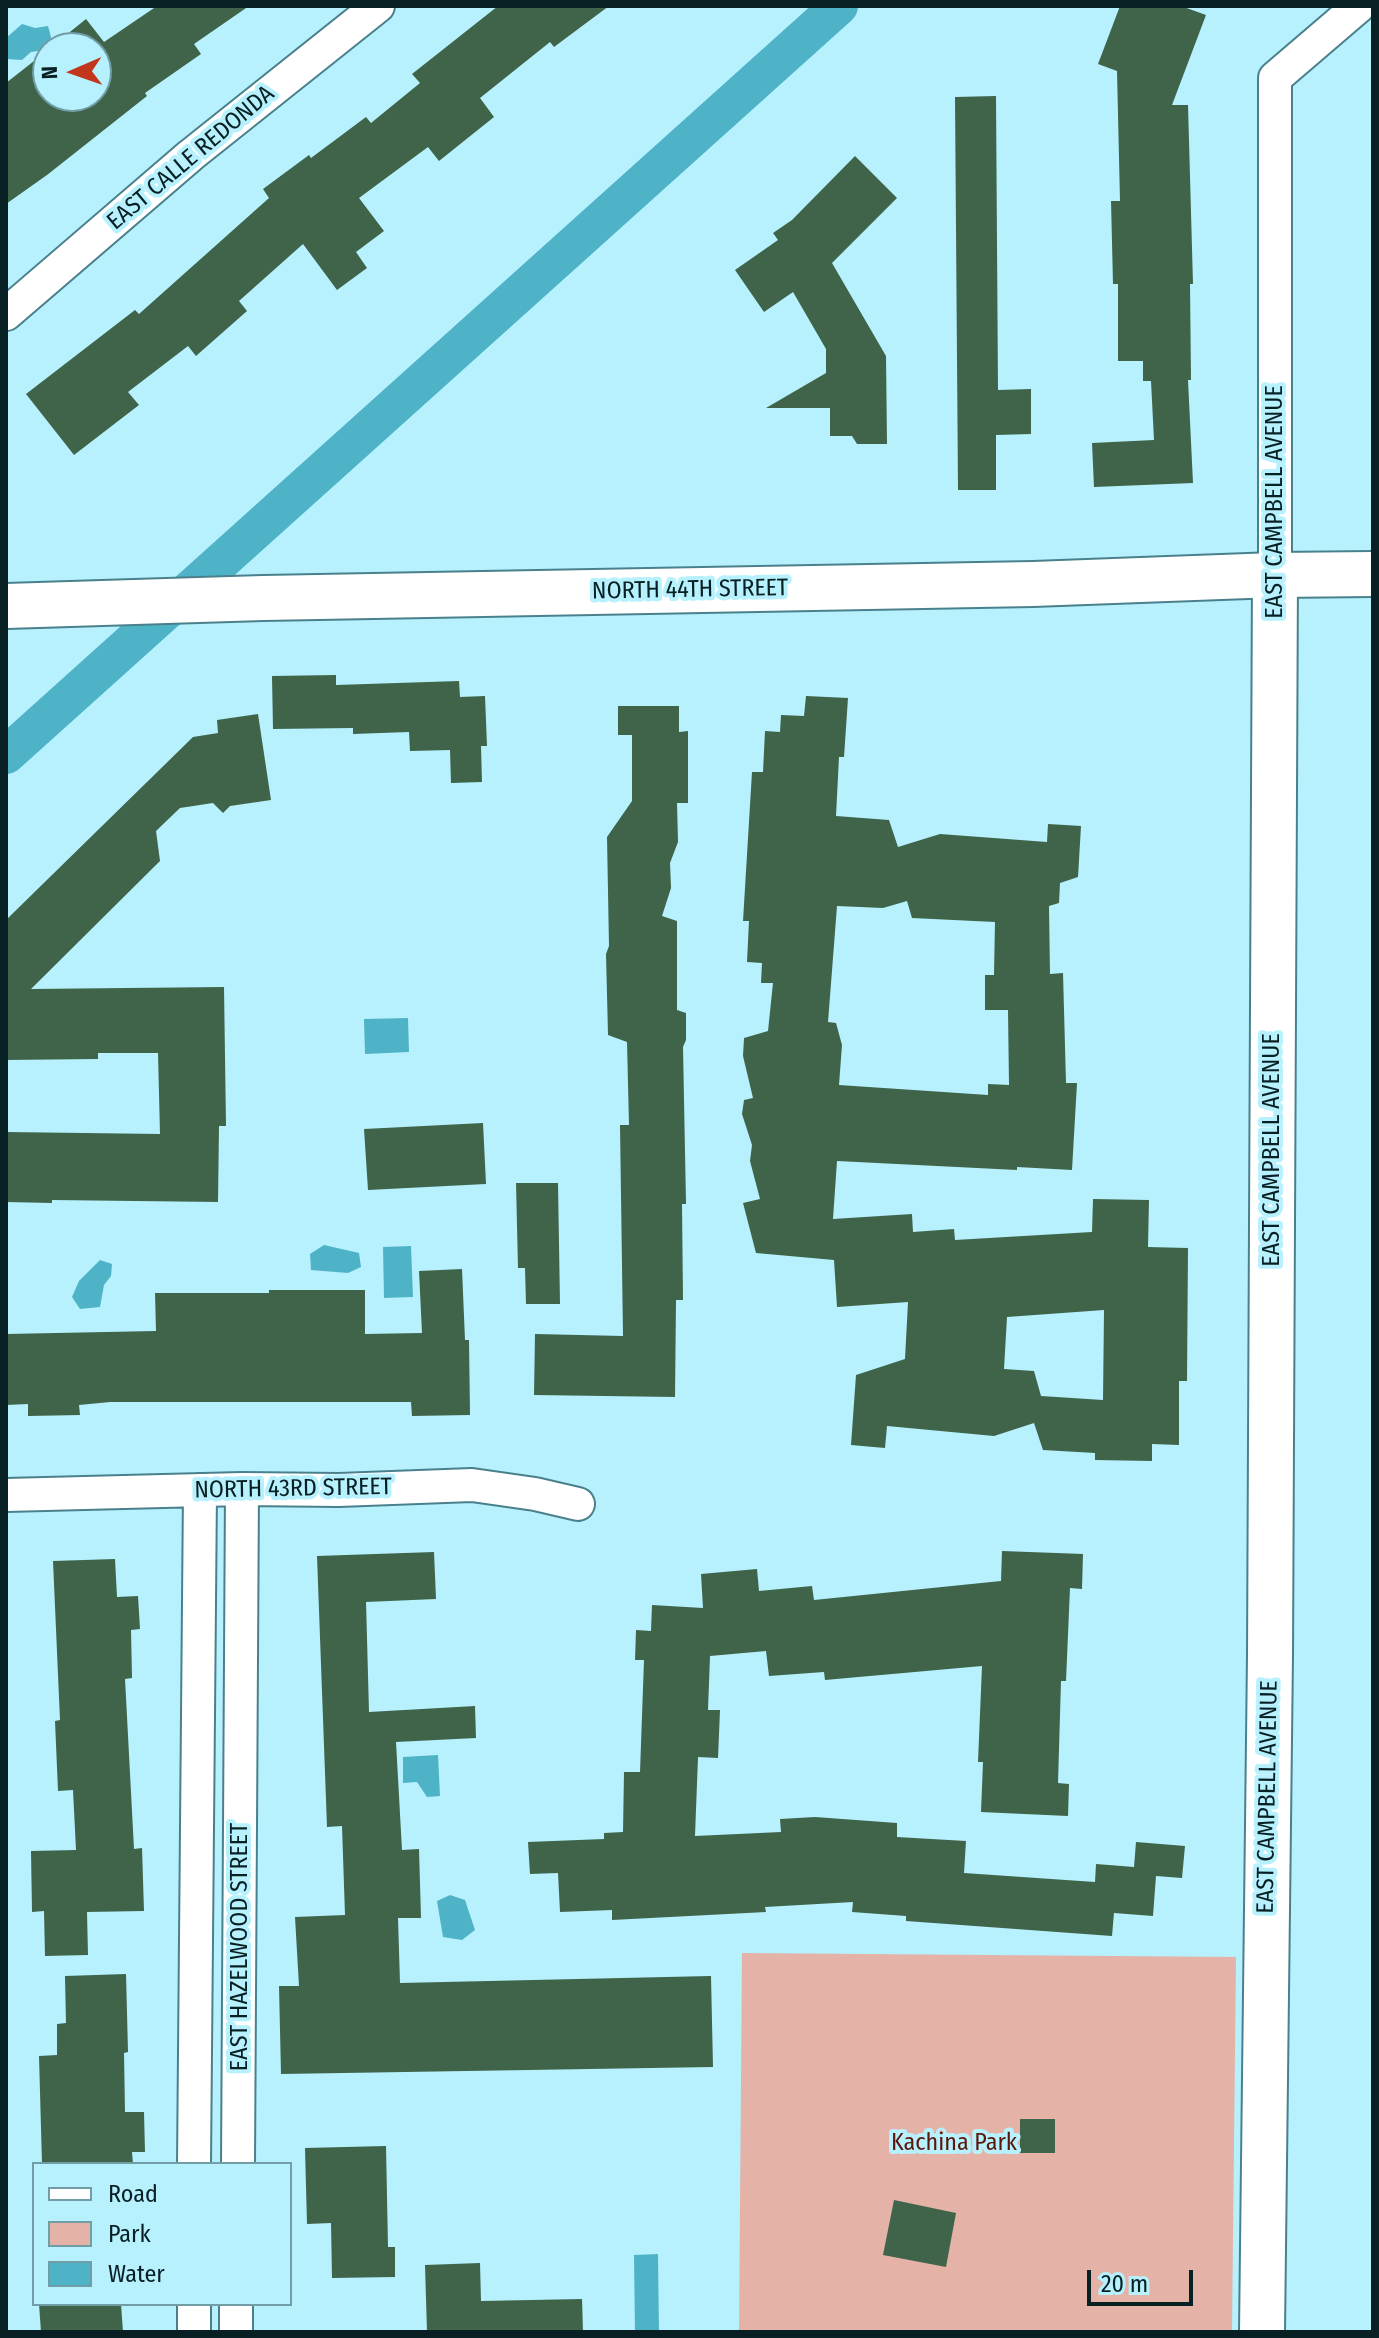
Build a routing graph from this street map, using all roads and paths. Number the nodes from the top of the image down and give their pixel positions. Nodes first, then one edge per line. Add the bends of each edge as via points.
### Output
1 (378, 6) edge
2 (1359, 6) edge
3 (6, 314) edge
4 (1373, 574) edge
5 (1275, 575) junction
6 (6, 606) edge
7 (242, 1489) junction
8 (200, 1490) junction
9 (6, 1495) edge
10 (578, 1504) dead end
11 (196, 1731) junction
12 (242, 1731) junction
13 (194, 2162) edge
14 (238, 2162) edge
15 (194, 2306) edge
16 (236, 2306) edge
17 (194, 2332) edge
18 (236, 2332) edge
19 (1262, 2332) edge

1 - 3 street, EAST CALLE REDONDA via 191,155
2 - 5 street, EAST CAMPBELL AVENUE via 1275,78
4 - 5 street, NORTH 44TH STREET
5 - 6 street, NORTH 44TH STREET
5 - 19 street, EAST CAMPBELL AVENUE
7 - 8 street, NORTH 43RD STREET
7 - 10 street, NORTH 43RD STREET via 472,1485
7 - 12 street, EAST HAZELWOOD STREET
8 - 9 street, NORTH 43RD STREET
8 - 11 street, EAST HAZELWOOD STREET
11 - 12 street
11 - 13 street, EAST HAZELWOOD STREET
12 - 14 street, EAST HAZELWOOD STREET
15 - 17 street
16 - 18 street

